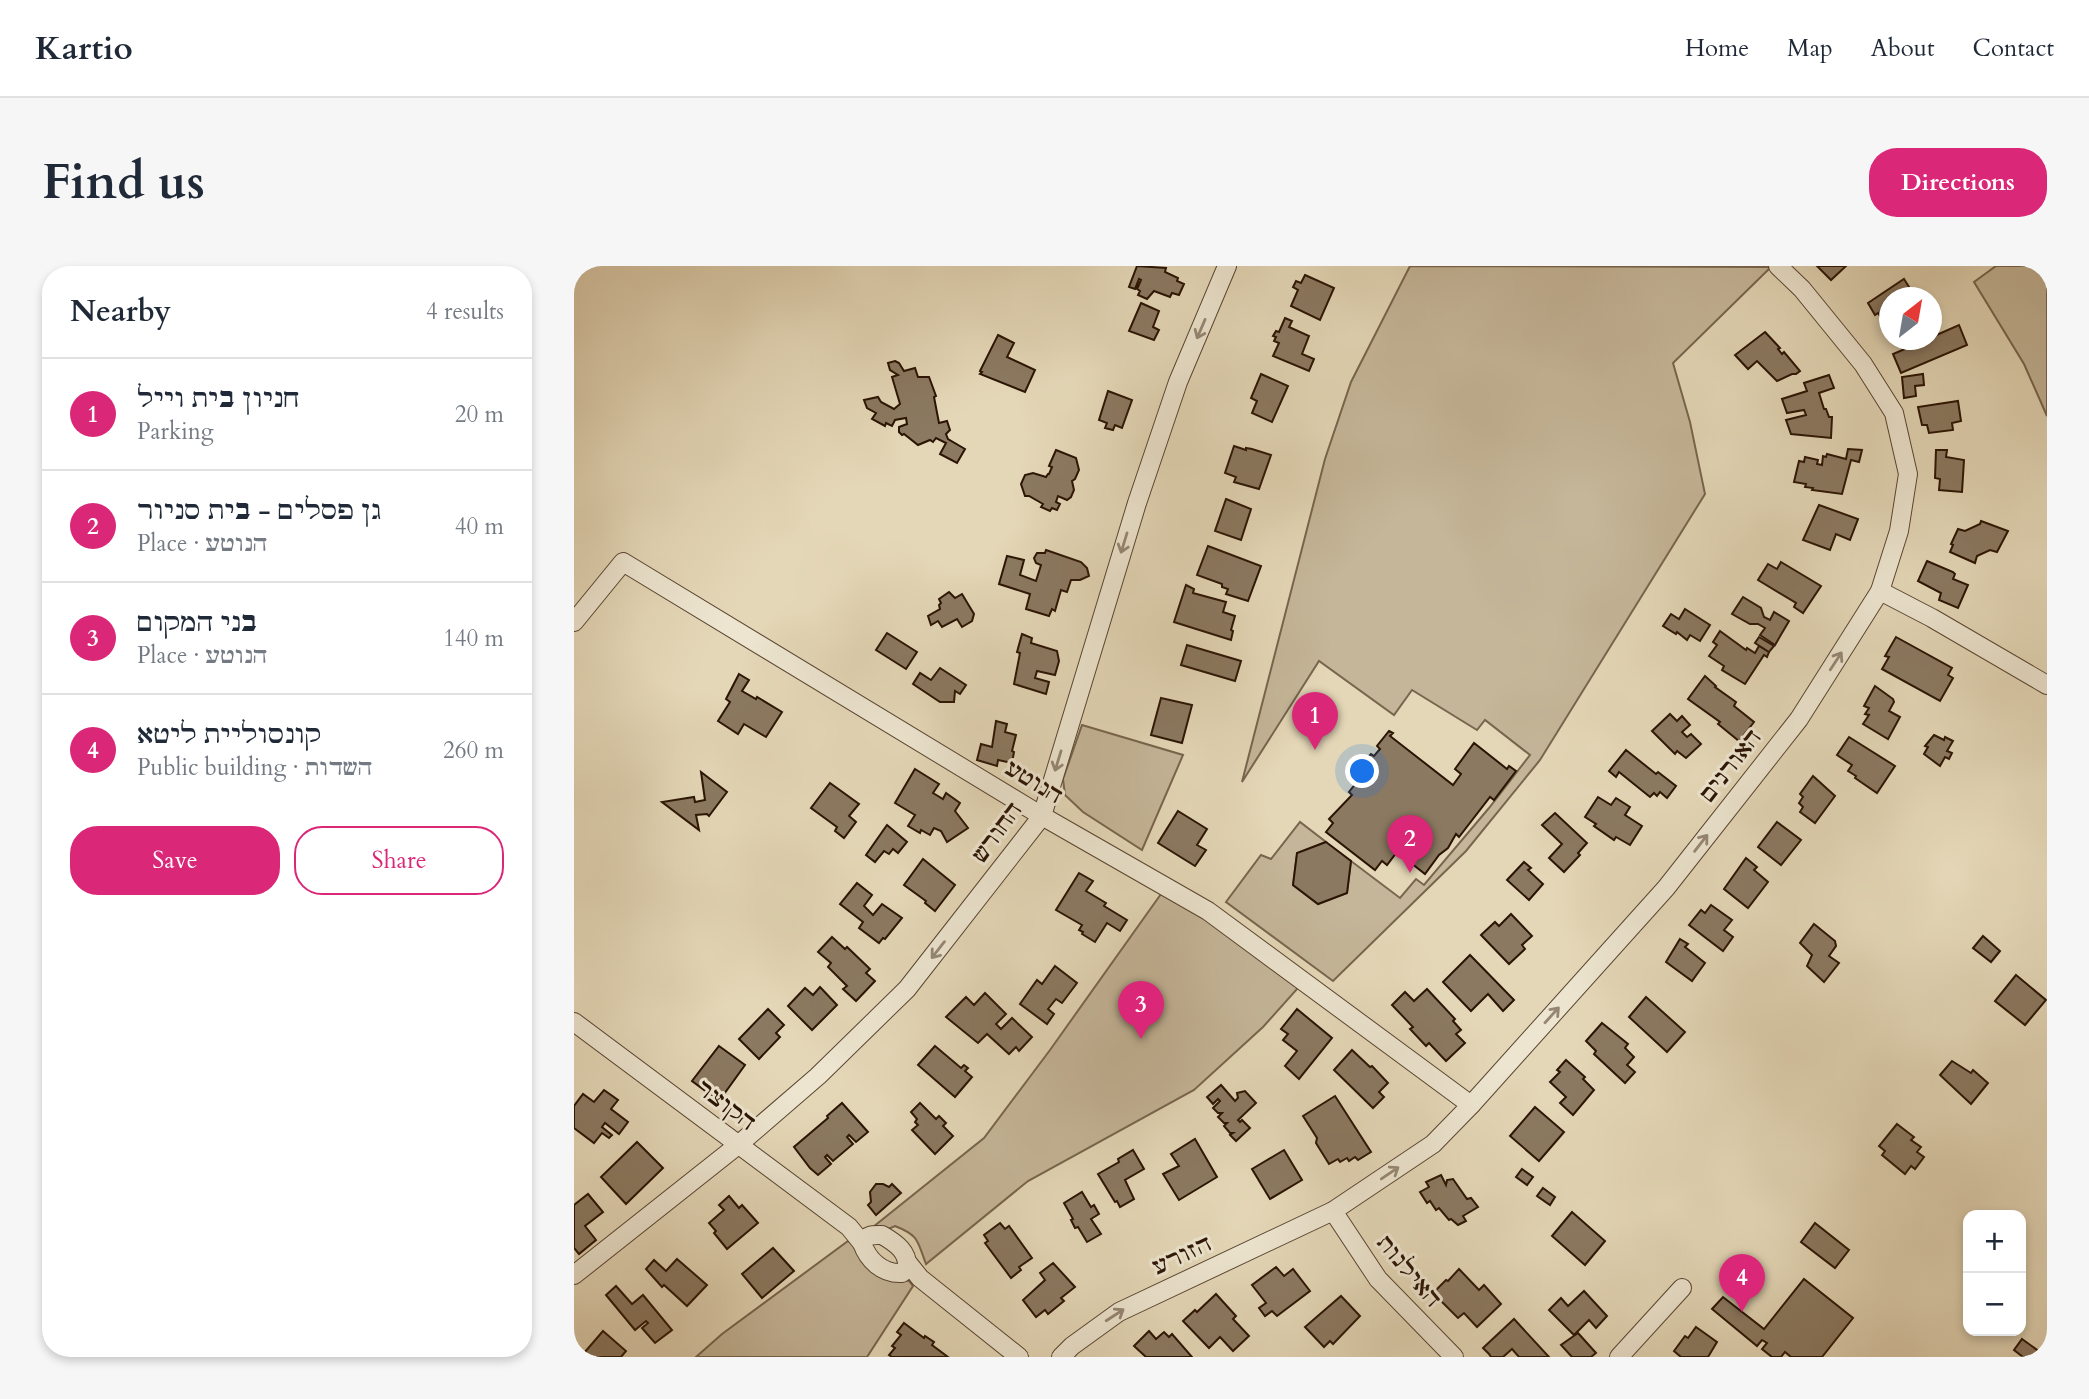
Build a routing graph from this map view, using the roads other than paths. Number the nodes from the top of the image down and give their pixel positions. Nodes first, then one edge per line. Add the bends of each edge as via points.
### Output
1 (1227, 266) edge
2 (1778, 266) edge
3 (1880, 592) junction
4 (574, 622) edge
5 (2047, 685) edge
6 (1042, 816) junction
7 (574, 1023) edge
8 (1471, 1105) junction
9 (738, 1145) junction
10 (1333, 1211) junction
11 (865, 1239) junction
12 (905, 1268) junction
13 (574, 1275) edge
14 (1682, 1288) dead end
15 (1019, 1357) edge
16 (1061, 1357) edge
17 (1454, 1357) edge
18 (1619, 1357) edge

1 -> 6 street, החורש via 1178,382 1141,491
2 - 3 street, האורנים via 1863,364 1894,413 1908,474 1899,531
3 - 5 street
8 -> 3 street, האורנים via 1666,888 1799,719
4 - 6 street, הנוטע via 623,562
6 - 8 street, הנוטע via 1208,911
6 -> 9 street, החורש via 907,989 818,1076
7 - 9 street, הקוצר
10 -> 8 street, האורנים via 1433,1144
9 - 11 street, הקוצר
9 - 13 street, החורש
16 -> 10 street, הזורע via 1119,1312
10 - 17 street, האילנות via 1378,1279
11 - 12 street via 869,1257 882,1269
11 - 12 street, הקוצר via 882,1235 890,1239 902,1251
12 - 15 street
14 - 18 street

